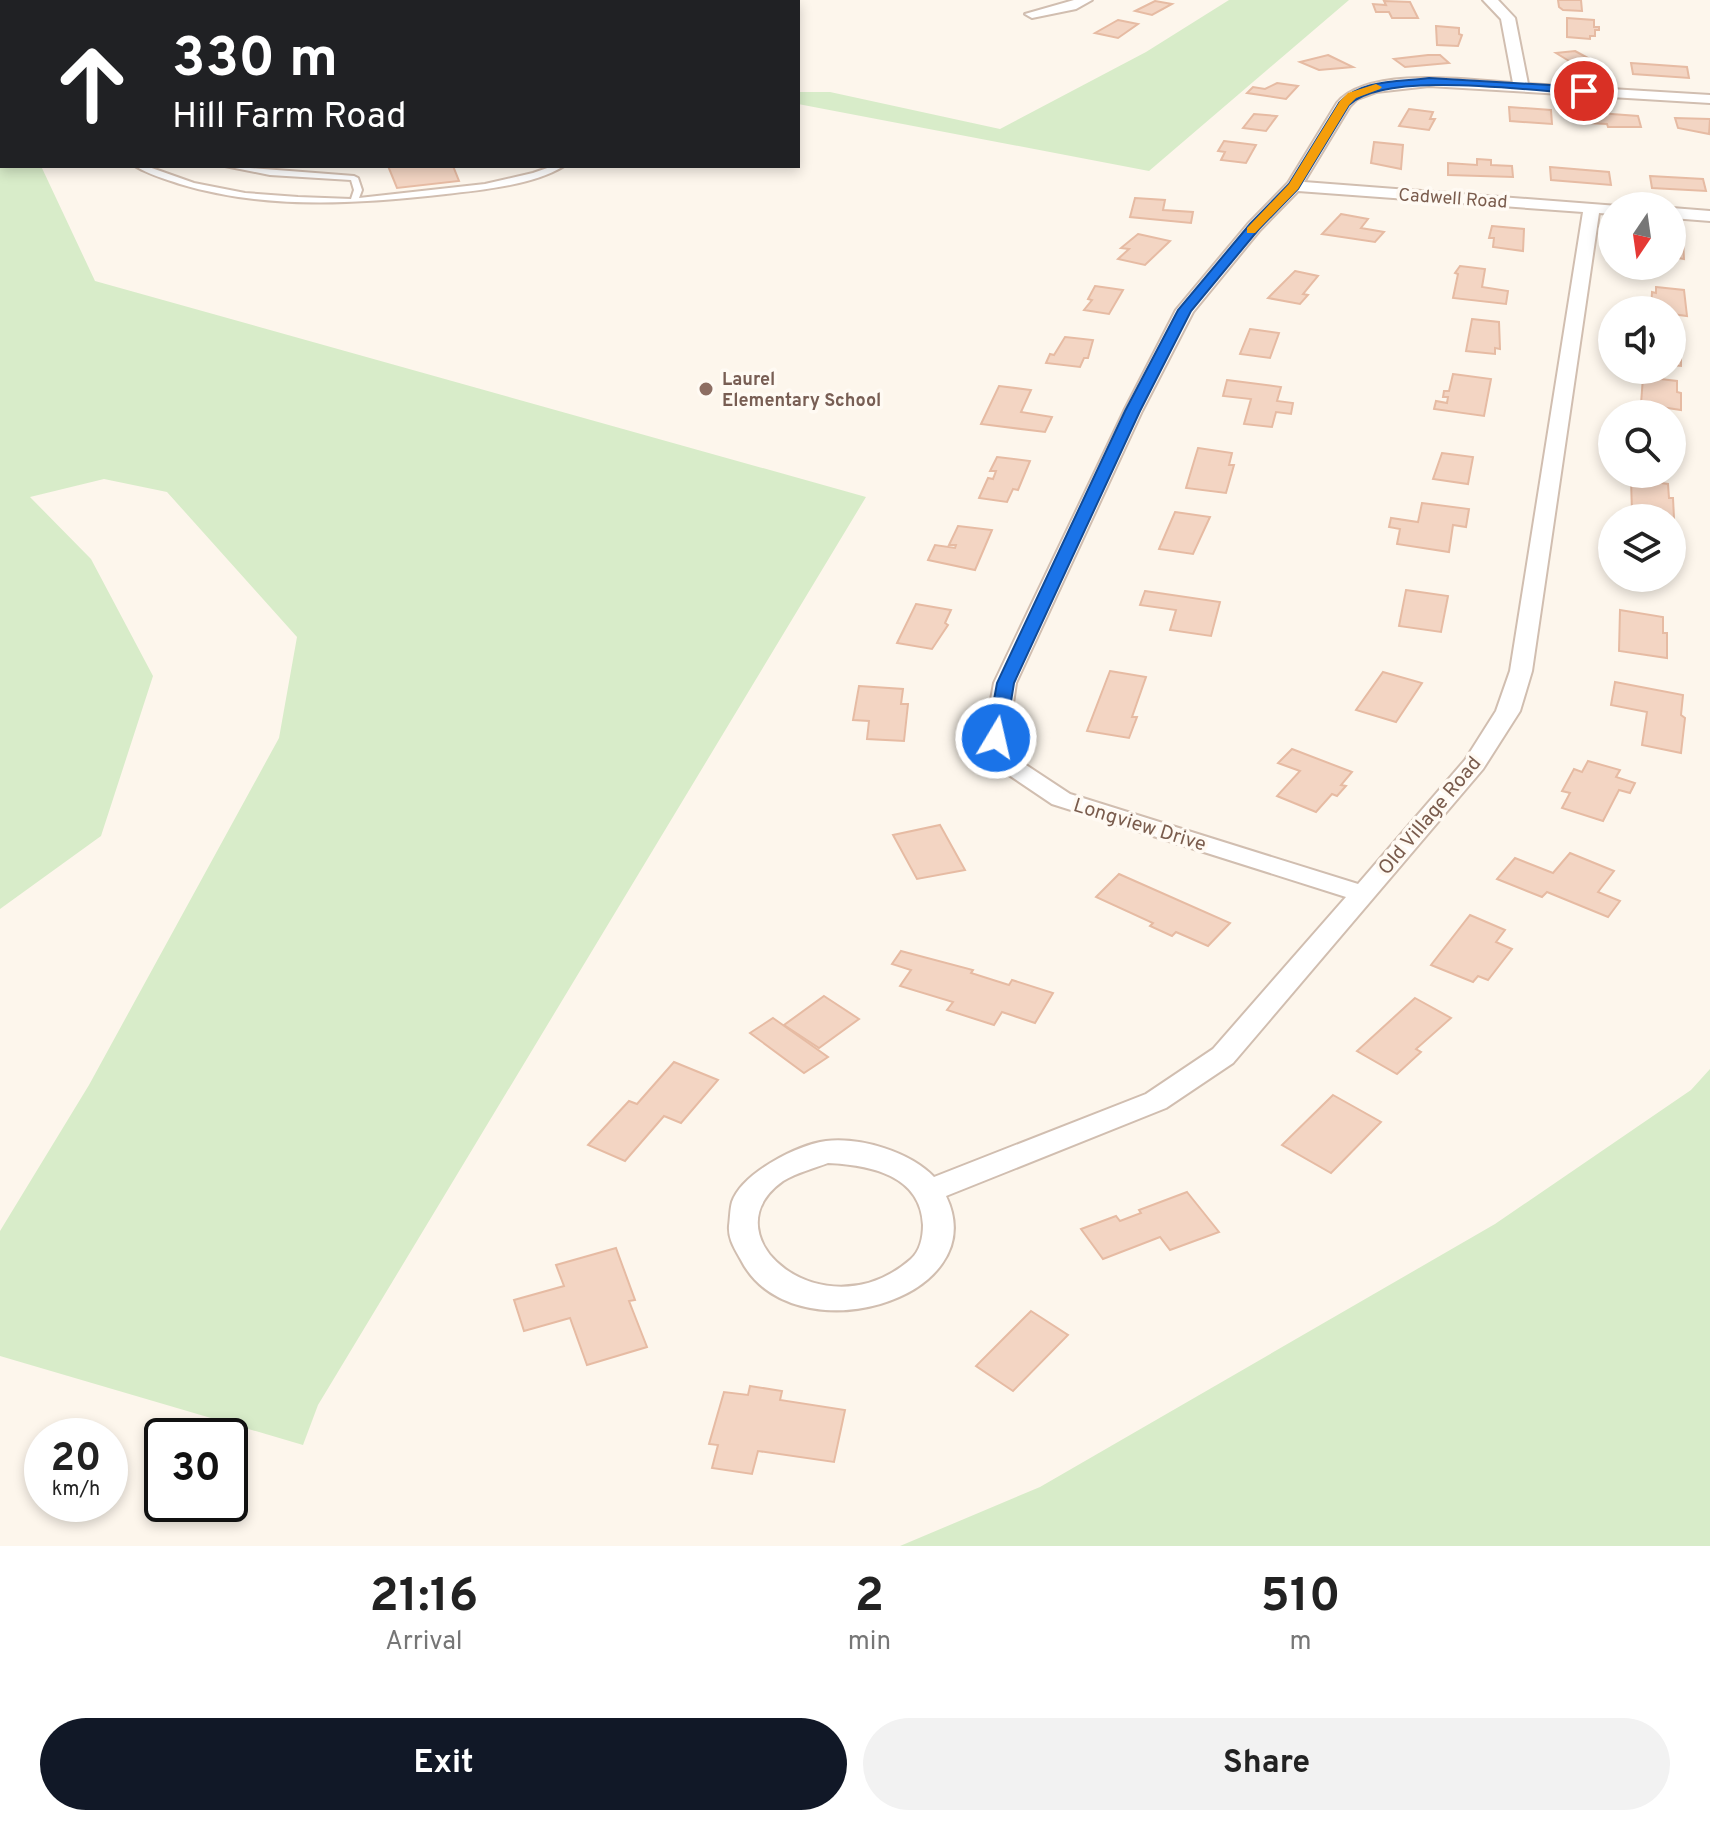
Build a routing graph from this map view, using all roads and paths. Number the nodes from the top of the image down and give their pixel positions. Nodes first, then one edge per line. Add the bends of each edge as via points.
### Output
1 (1085, 0) edge
2 (1490, 0) edge
3 (1032, 14) dead end
4 (1521, 87) junction
5 (1710, 99) edge
6 (144, 168) edge
7 (241, 168) edge
8 (294, 168) edge
9 (555, 168) edge
10 (310, 175) junction
11 (1294, 186) junction
12 (354, 201) junction
13 (1598, 208) edge
14 (1686, 214) edge
15 (1710, 216) edge
16 (1598, 231) edge
17 (1363, 894) junction
18 (928, 1191) junction

1 - 3 street
2 - 4 street via 1508,18
4 - 5 street, Longview Drive
4 - 11 street, Longview Drive via 1429,82 1352,96
6 - 12 lane via 226,195
7 - 10 lane
8 - 10 lane
9 - 12 lane via 475,187
10 - 12 lane via 354,178
11 - 13 street, Cadwell Road
11 - 17 street, Longview Drive via 1185,310 1005,683 996,738 1014,768 1061,799
14 - 15 street
16 - 17 street, Old Village Road via 1521,671 1508,711 1475,764
17 - 18 street, Old Village Road via 1223,1056 1156,1101
18 - 18 street via 939,1215 938,1241 924,1266 901,1285 869,1298 834,1301 799,1294 770,1279 752,1259 742,1236 743,1213 753,1190 797,1159 826,1152 885,1159 910,1172

